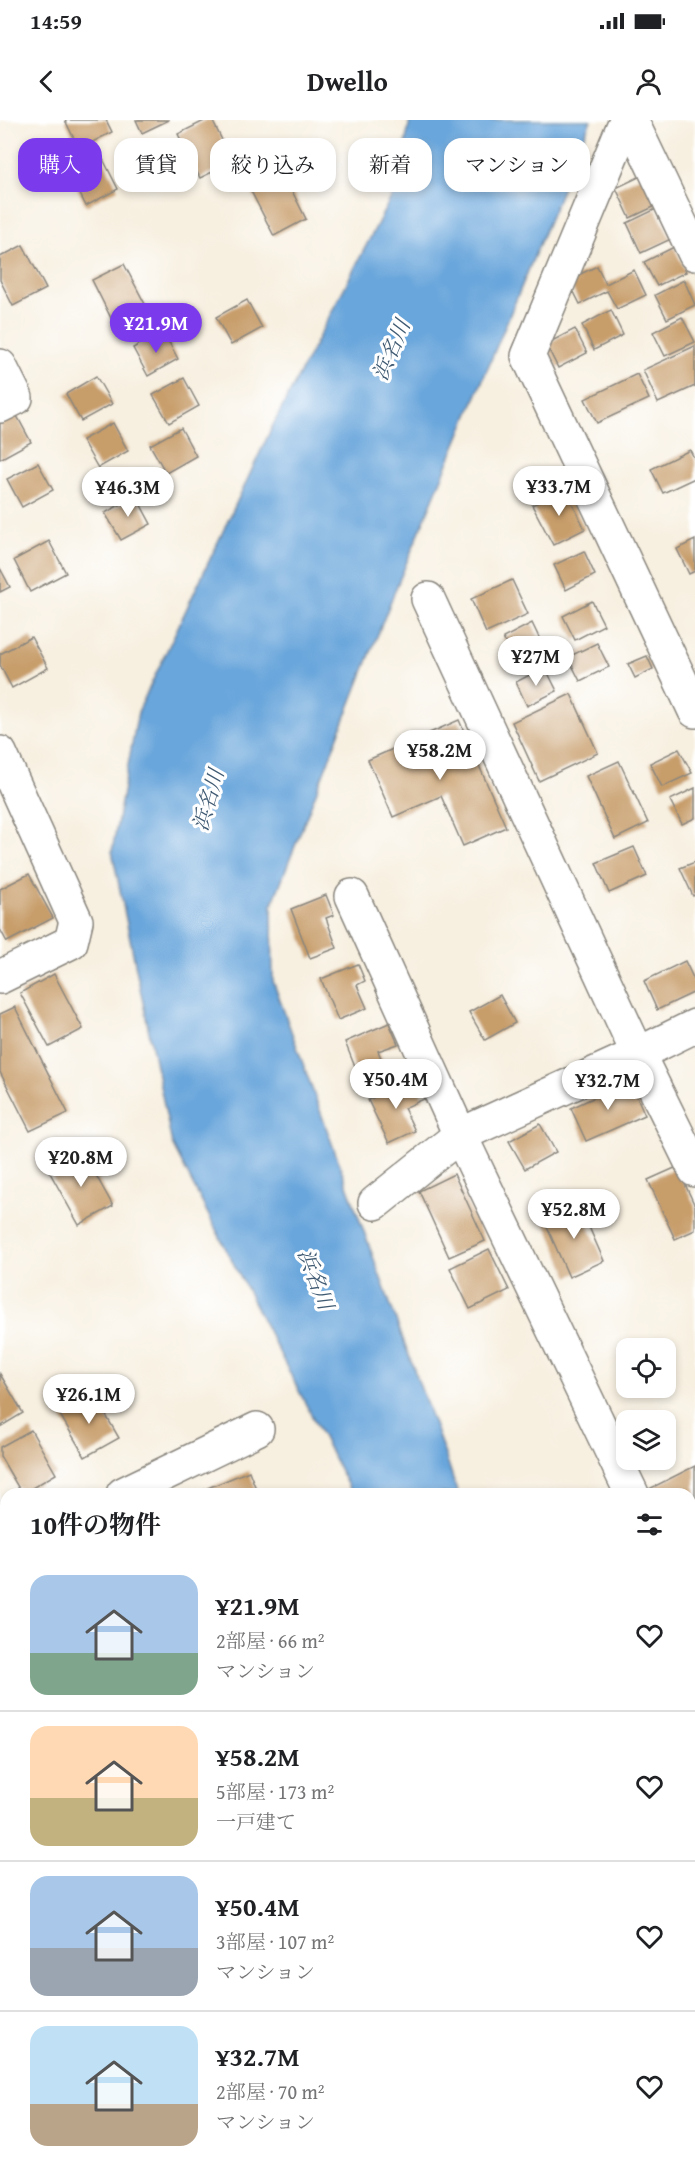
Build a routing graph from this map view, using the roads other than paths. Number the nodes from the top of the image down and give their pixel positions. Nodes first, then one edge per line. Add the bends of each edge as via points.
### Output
1 (626, 120) edge
2 (631, 120) edge
3 (695, 254) edge
4 (0, 366) edge
5 (0, 406) edge
6 (428, 599) dead end
7 (695, 711) edge
8 (0, 753) edge
9 (352, 896) dead end
10 (0, 977) edge
11 (695, 1026) edge
12 (638, 1054) junction
13 (460, 1135) junction
14 (695, 1170) edge
15 (375, 1203) dead end
16 (257, 1429) dead end
17 (135, 1488) edge
18 (630, 1488) edge

1 - 7 street via 528,356
2 - 3 street
4 - 5 street via 15,398
6 - 12 street
8 - 10 street via 76,921 71,942
9 - 13 street
11 - 12 street
12 - 13 street
12 - 14 street
13 - 15 street
13 - 18 street
16 - 17 street

